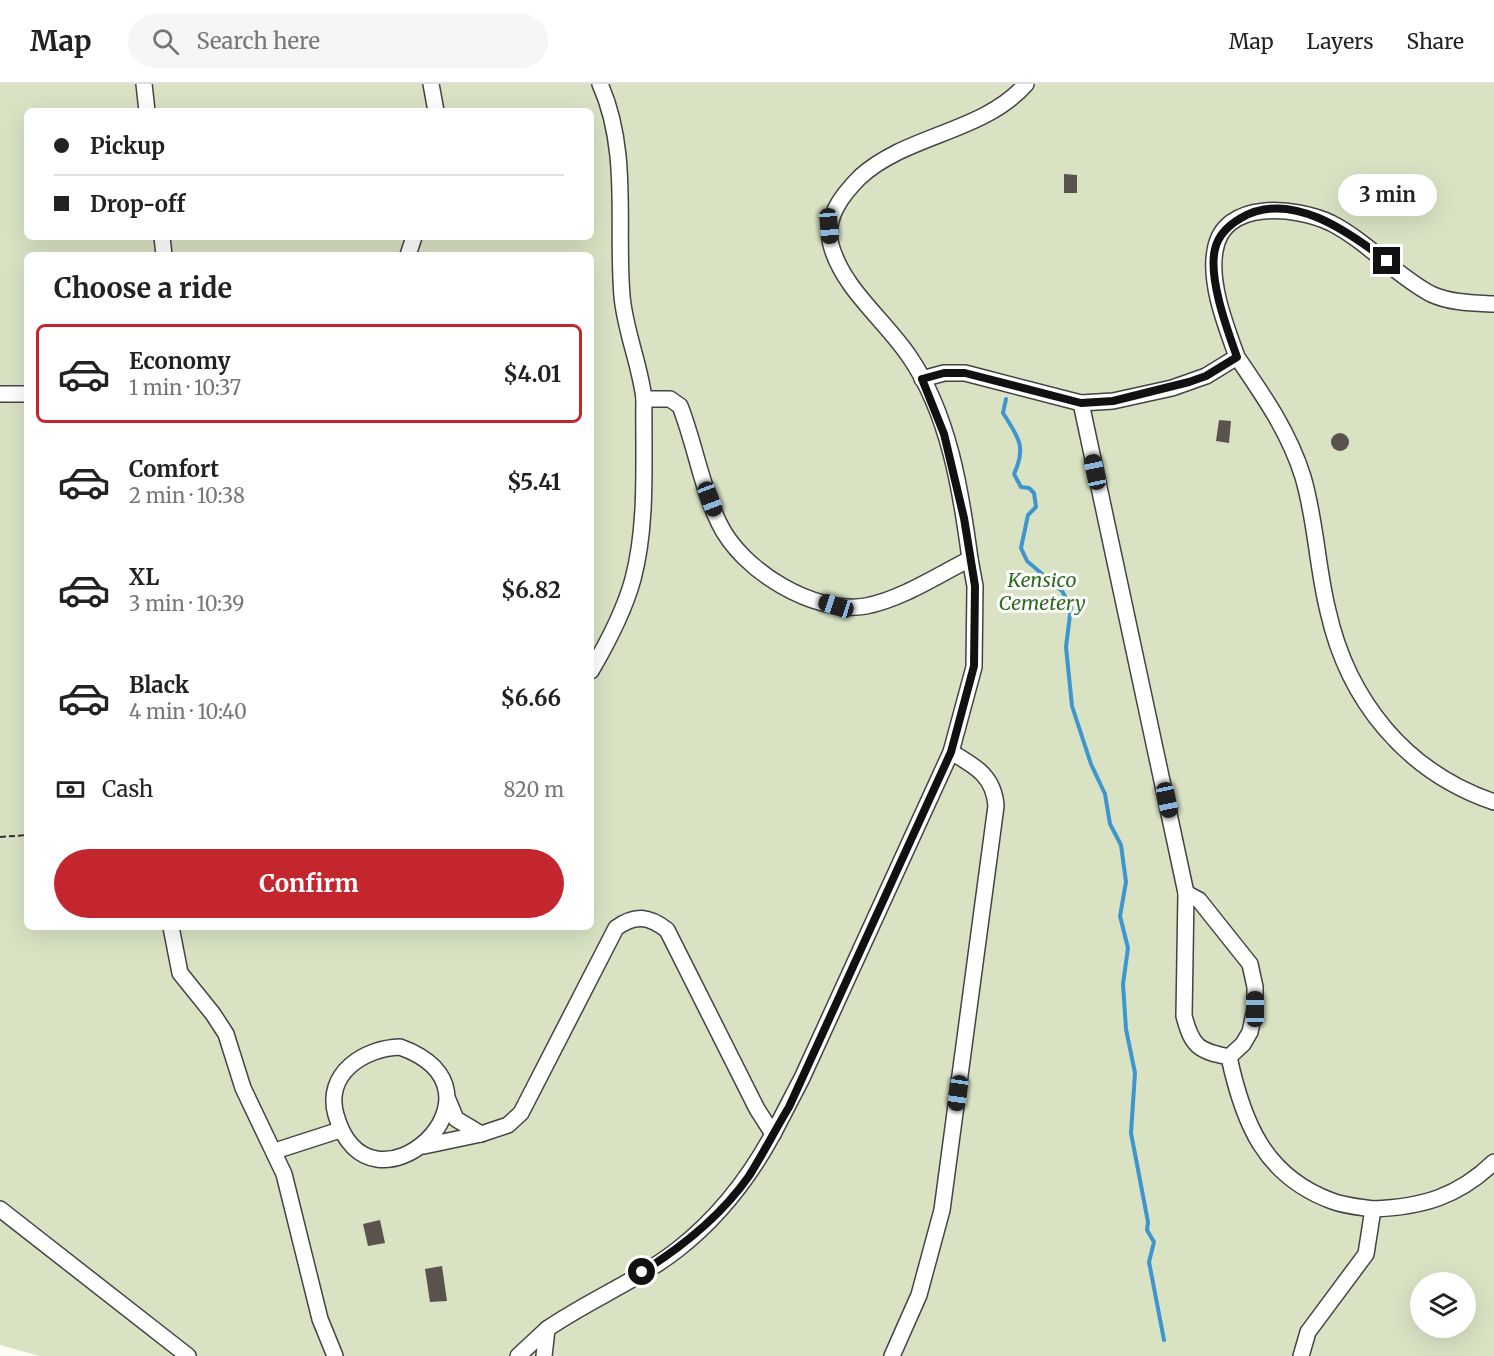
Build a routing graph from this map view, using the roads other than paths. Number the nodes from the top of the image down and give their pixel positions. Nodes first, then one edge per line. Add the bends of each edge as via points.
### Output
1 (144, 84) edge
2 (431, 84) edge
3 (600, 84) edge
4 (1026, 84) edge
5 (147, 108) edge
6 (435, 108) edge
7 (1494, 304) edge
8 (1237, 357) junction
9 (922, 379) junction
10 (0, 394) edge
11 (24, 394) edge
12 (644, 399) junction
13 (1081, 403) junction
14 (970, 559) junction
15 (594, 665) edge
16 (951, 752) junction
17 (1494, 802) edge
18 (1186, 893) junction
19 (172, 930) edge
20 (1229, 1057) junction
21 (448, 1100) junction
22 (340, 1130) junction
23 (482, 1134) junction
24 (773, 1134) junction
25 (424, 1146) junction
26 (275, 1151) junction
27 (1493, 1164) edge
28 (1373, 1209) junction
29 (2, 1216) edge
30 (547, 1329) junction
31 (896, 1354) edge
32 (188, 1356) edge
33 (335, 1356) edge
34 (518, 1356) edge
35 (544, 1356) edge
36 (1301, 1356) edge

1 - 5 lane
2 - 6 lane
3 - 12 lane via 620,166 622,297
4 - 9 lane via 1001,105 882,161 862,176 834,210 829,226 837,261 909,355
7 - 8 lane via 1455,301 1432,294 1350,234 1309,214 1292,210 1258,212 1231,224 1215,249 1218,292
8 - 13 lane via 1206,376 1172,388 1113,401
8 - 17 lane via 1289,440 1302,474 1328,612 1353,681 1390,736 1411,758 1466,791
9 - 13 lane via 965,373
9 - 14 lane via 947,445
10 - 11 lane
12 - 14 lane via 670,399 681,406 710,499 728,539 747,561 793,591 836,606 867,606
12 - 15 lane via 641,539 621,613
13 - 18 lane
14 - 16 lane via 975,586 974,666
16 - 24 lane
16 - 31 lane via 985,774 992,784 996,806 942,1209 919,1295
18 - 20 lane via 1184,1016 1189,1036 1202,1051
18 - 20 lane via 1199,900 1250,964 1255,987 1250,1032 1244,1044
19 - 26 lane via 180,973 225,1034 243,1088
20 - 28 lane via 1245,1115 1259,1144 1278,1167 1302,1186 1333,1201
21 - 22 lane via 445,1084 435,1067 420,1054 400,1047 381,1048 361,1055 346,1068 336,1090 334,1109
21 - 23 lane via 456,1119
21 - 25 lane via 439,1125
22 - 25 lane via 355,1148 375,1158 394,1161
22 - 26 lane
23 - 24 lane via 508,1125 521,1113 616,928 637,917 648,918 667,930
23 - 25 lane
24 - 30 lane via 747,1178 676,1251
26 - 33 lane via 320,1319
27 - 28 lane via 1440,1199 1408,1208
28 - 36 lane via 1366,1254 1308,1332
29 - 32 lane
30 - 34 lane
30 - 35 lane

